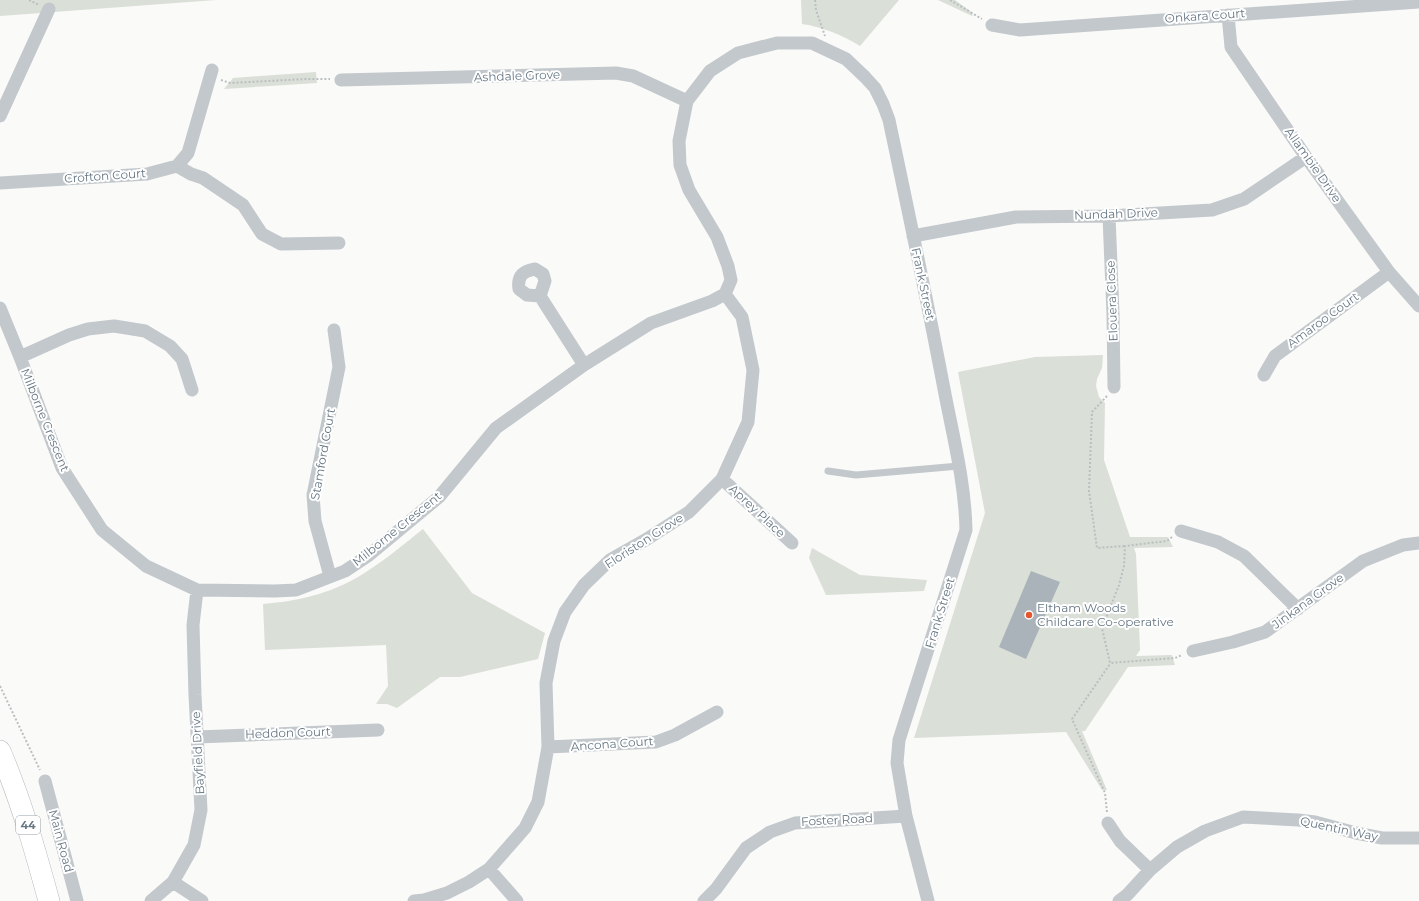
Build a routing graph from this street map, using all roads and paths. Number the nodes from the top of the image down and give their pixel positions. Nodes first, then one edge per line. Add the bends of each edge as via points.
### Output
1 (815, 0) edge
2 (950, 0) edge
3 (1419, 2) edge
4 (49, 9) dead end
5 (1228, 15) junction
6 (992, 25) joint
7 (831, 52) junction
8 (211, 73) joint
9 (341, 80) joint
10 (687, 101) junction
11 (0, 116) edge
12 (1306, 157) junction
13 (177, 166) junction
14 (0, 183) edge
15 (1109, 216) junction
16 (913, 236) junction
17 (339, 243) dead end
18 (1389, 272) junction
19 (725, 294) junction
20 (540, 296) dead end
21 (1419, 306) edge
22 (0, 308) edge
23 (334, 330) dead end
24 (20, 356) junction
25 (584, 365) junction
26 (1264, 375) dead end
27 (1114, 387) joint
28 (192, 390) dead end
29 (959, 466) junction
30 (828, 472) dead end
31 (722, 479) junction
32 (1181, 531) joint
33 (1419, 543) edge
34 (792, 544) dead end
35 (1125, 546) junction
36 (330, 576) junction
37 (197, 590) junction
38 (1298, 609) junction
39 (1193, 651) joint
40 (1110, 663) junction
41 (0, 686) edge
42 (717, 712) dead end
43 (378, 730) dead end
44 (197, 737) junction
45 (548, 748) junction
46 (0, 751) edge
47 (45, 781) joint
48 (906, 816) junction
49 (1108, 823) joint
50 (1419, 838) edge
51 (488, 869) junction
52 (1150, 870) junction
53 (173, 882) junction
54 (49, 901) edge
55 (77, 901) edge
56 (151, 901) edge
57 (202, 901) edge
58 (414, 901) edge
59 (516, 901) edge
60 (704, 901) edge
61 (928, 901) edge
62 (1119, 901) edge

1 - 7 path
2 - 6 path
3 - 5 street, Onkara Court
4 - 11 street
5 - 6 street, Onkara Court via 1020,30
5 - 12 street, Allambie Drive via 1231,47
7 - 10 street, Frank Street via 812,43 777,43 738,53 710,71
7 - 16 street, Frank Street via 846,59 865,76 883,104 889,120
8 - 9 path via 230,83
8 - 13 street via 188,153
9 - 10 street, Ashdale Grove via 616,73 634,76
10 - 19 street, Frank Street via 679,141 680,165 689,190 717,237 728,266 731,280
12 - 15 street, Nundah Drive via 1244,199 1212,210
12 - 18 street, Allambie Drive
13 - 14 street, Crofton Court via 147,174
13 - 17 street via 203,178 243,205 262,234 280,244
15 - 16 street, Nundah Drive via 1016,217
15 - 27 street, Elouera Close
16 - 29 street, Frank Street
18 - 21 street, Allambie Drive
18 - 26 street, Amaroo Court via 1275,356
19 - 25 street, Milborne Crescent via 651,323
19 - 31 street, Floriston Grove via 742,317 752,370 748,422
20 - 25 street
22 - 24 street, Milborne Crescent
23 - 36 street, Stamford Court via 339,367 313,495 315,521
24 - 28 street via 88,329 114,326 145,331 170,346 182,359
24 - 37 street, Milborne Crescent via 62,468 102,530 146,566
25 - 36 street, Milborne Crescent via 496,428 439,497 398,532 369,555
27 - 35 path via 1092,412 1089,491 1097,548
29 - 30 lane via 856,475
29 - 48 street, Frank Street via 965,502 966,530 899,740 897,763
31 - 34 street, Aprey Place
31 - 45 street, Floriston Grove via 689,512 610,560 584,585 565,612 554,641 546,683
32 - 35 path via 1167,541
32 - 38 street via 1218,542 1244,556
33 - 38 street, Jinkana Grove via 1402,546 1363,561
35 - 40 path via 1124,566 1119,585 1102,628
36 - 37 street, Milborne Crescent via 296,590
37 - 44 street, Bayfield Drive via 193,625
38 - 39 street, Jinkana Grove via 1265,632
39 - 40 path via 1176,658
40 - 49 path via 1072,719 1105,793
41 - 47 path
42 - 45 street, Ancona Court via 675,735 656,742
43 - 44 street, Heddon Court
44 - 53 street, Bayfield Drive via 201,810 194,845
45 - 51 street, Floriston Grove via 538,802 525,828
46 - 54 main road, 44 via 24,813
47 - 55 street, Main Road
48 - 60 street, Foster Road via 795,822 770,832 746,848
48 - 61 street, Frank Street
49 - 52 street via 1120,841
50 - 52 street, Quentin Way via 1382,838 1314,822 1243,817 1205,831 1177,847
51 - 58 street, Floriston Grove via 448,893
51 - 59 street
52 - 62 street, Quentin Way
53 - 56 street, Bayfield Drive
53 - 57 street

